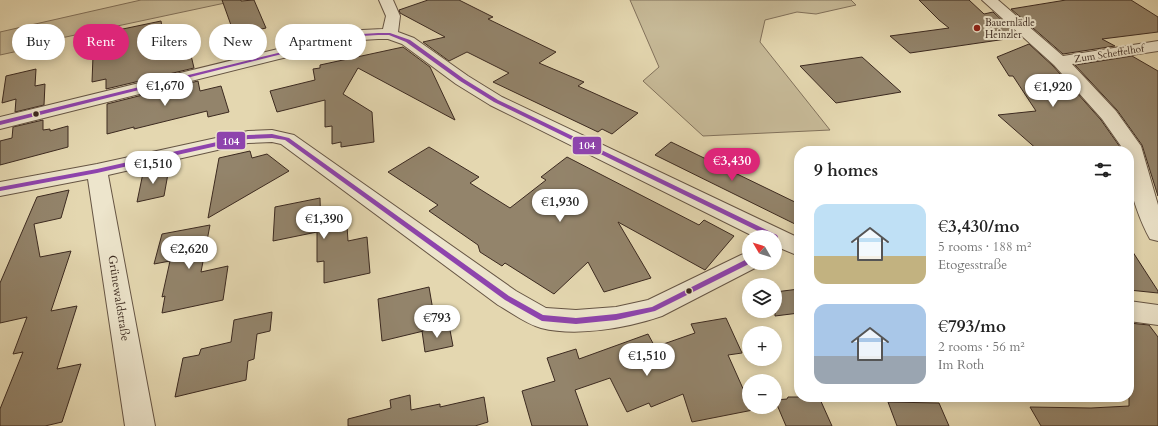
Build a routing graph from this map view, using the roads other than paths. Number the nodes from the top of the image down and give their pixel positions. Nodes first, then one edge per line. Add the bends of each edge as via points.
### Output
1 (386, 0) edge
2 (989, 0) edge
3 (390, 34) junction
4 (1158, 46) edge
5 (1060, 61) junction
6 (0, 123) edge
7 (1131, 146) edge
8 (1134, 158) edge
9 (98, 171) junction
10 (0, 189) edge
11 (756, 230) edge
12 (1158, 233) edge
13 (742, 265) edge
14 (1134, 312) edge
15 (1158, 315) edge
16 (140, 426) edge

1 - 3 street via 393,16
2 - 5 street
3 - 6 street via 362,35
3 - 11 street via 408,41 496,101
4 - 5 street, Zum Scheffelhof
5 - 7 street via 1110,115
8 - 12 street via 1144,199
9 - 10 street
9 - 13 street via 248,137 272,136 287,139 507,298 542,318 576,321 616,317 653,309
9 - 16 street, Grünewaldstraße
14 - 15 street

